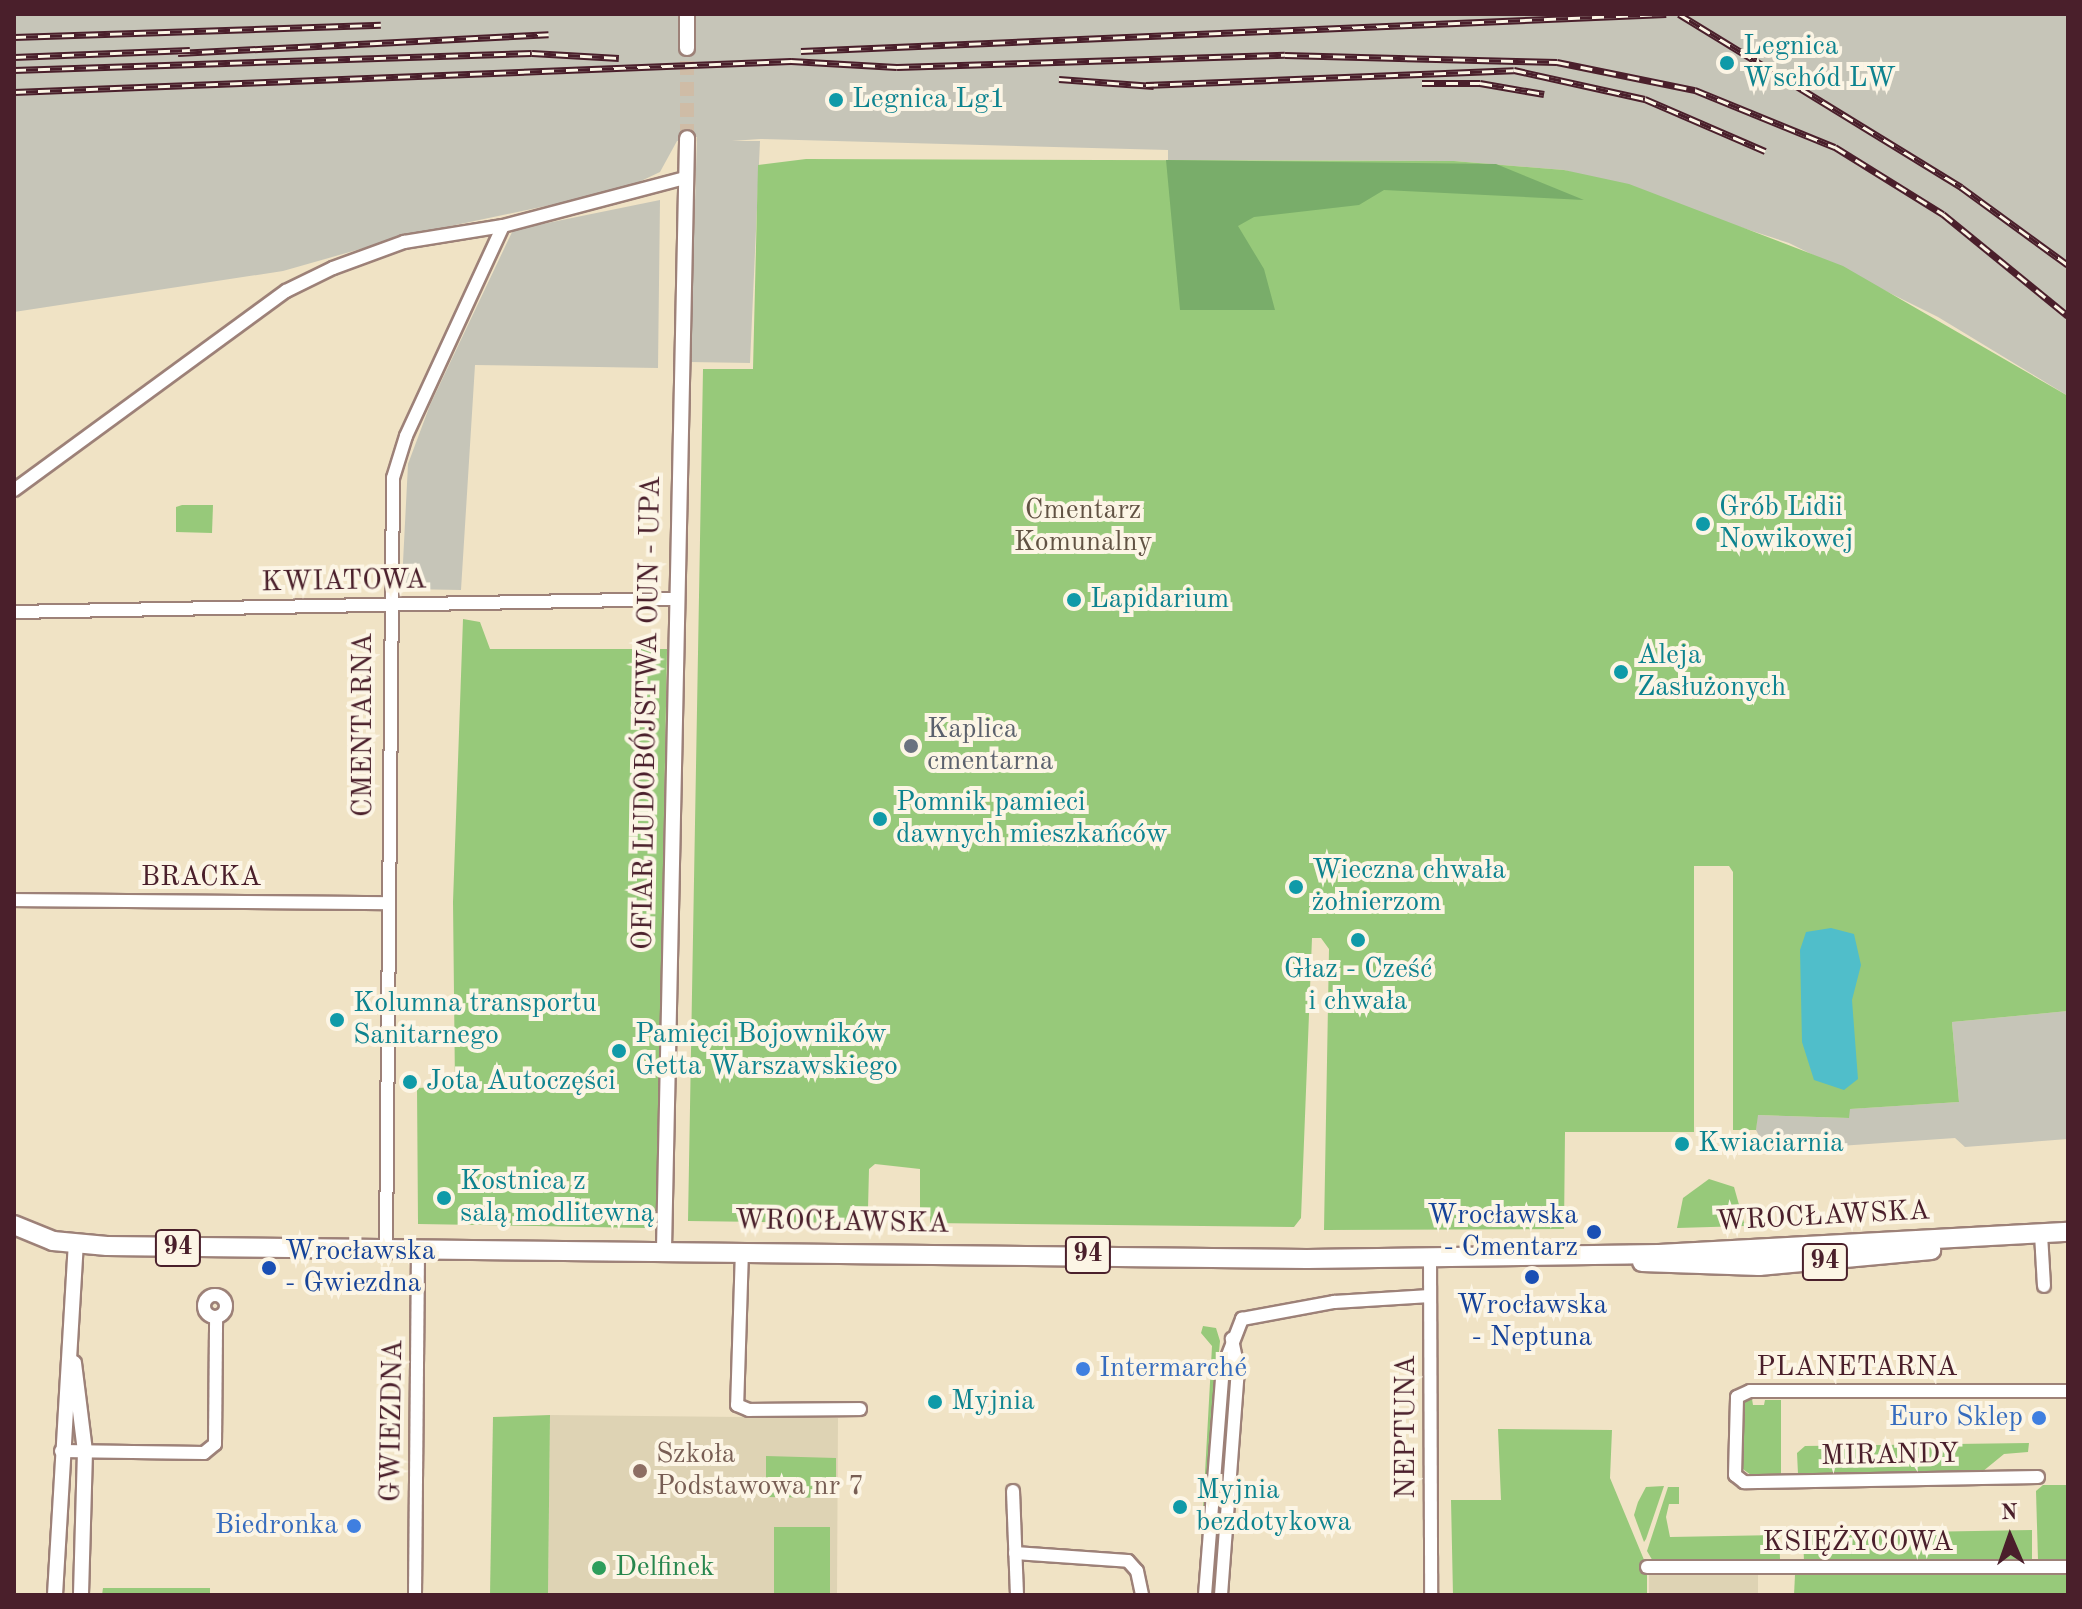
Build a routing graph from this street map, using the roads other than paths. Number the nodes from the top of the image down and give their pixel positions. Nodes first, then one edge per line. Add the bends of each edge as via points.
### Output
1 (687, 14) edge
2 (687, 48) tunnel mouth
3 (687, 138) tunnel mouth
4 (685, 178) junction
5 (503, 226) junction
6 (14, 490) edge
7 (676, 599) junction
8 (389, 605) junction
9 (14, 612) edge
10 (14, 900) edge
11 (388, 903) junction
12 (14, 1225) edge
13 (2068, 1232) edge
14 (2041, 1234) junction
15 (76, 1245) junction
16 (418, 1248) junction
17 (386, 1249) junction
18 (664, 1249) junction
19 (742, 1250) junction
20 (1430, 1258) junction
21 (2044, 1286) dead end
22 (1430, 1296) junction
23 (216, 1317) dead end
24 (1231, 1336) junction
25 (72, 1351) junction
26 (2068, 1391) edge
27 (860, 1409) dead end
28 (61, 1451) junction
29 (85, 1451) junction
30 (2038, 1477) dead end
31 (1744, 1482) joint
32 (1013, 1491) dead end
33 (1015, 1553) junction
34 (1647, 1567) dead end
35 (2068, 1567) edge
36 (1143, 1594) edge
37 (55, 1595) edge
38 (81, 1595) edge
39 (415, 1595) edge
40 (1017, 1595) edge
41 (1205, 1595) edge
42 (1221, 1595) edge
43 (1431, 1595) edge

1 - 2 street
3 - 4 street, OFIAR LUDOBÓJSTWA OUN - UPA
4 - 5 street
4 - 7 street, OFIAR LUDOBÓJSTWA OUN - UPA
5 - 6 street via 404,242 286,291
5 - 8 street, CMENTARNA via 396,461
7 - 8 street, KWIATOWA
7 - 18 street, OFIAR LUDOBÓJSTWA OUN - UPA
8 - 9 street, KWIATOWA
8 - 11 street, CMENTARNA
10 - 11 street, BRACKA
11 - 17 street, CMENTARNA
12 - 15 main road, 94
13 - 14 main road, WROCŁAWSKA / 94
14 - 20 main road, WROCŁAWSKA / 94 via 1608,1256
14 - 21 street
15 - 17 main road, WROCŁAWSKA / 94
15 - 25 street
16 - 17 main road, WROCŁAWSKA / 94
16 - 18 main road, WROCŁAWSKA / 94
16 - 39 street, GWIEZDNA
18 - 19 main road, WROCŁAWSKA / 94
19 - 20 main road, WROCŁAWSKA / 94
19 - 27 street via 735,1401 742,1409
20 - 22 street, NEPTUNA
22 - 24 street via 1264,1313 1242,1319
22 - 43 street, NEPTUNA
23 - 29 street via 215,1444 204,1453
24 - 41 street via 1216,1433
24 - 42 street via 1238,1368
25 - 28 street
25 - 29 street
26 - 31 street, PLANETARNA via 1741,1392 1735,1415 1735,1475
28 - 29 street
28 - 37 street
29 - 38 street
30 - 31 street, MIRANDY
32 - 33 street
33 - 36 street via 1128,1561 1137,1571
33 - 40 street
34 - 35 street, KSIĘŻYCOWA

